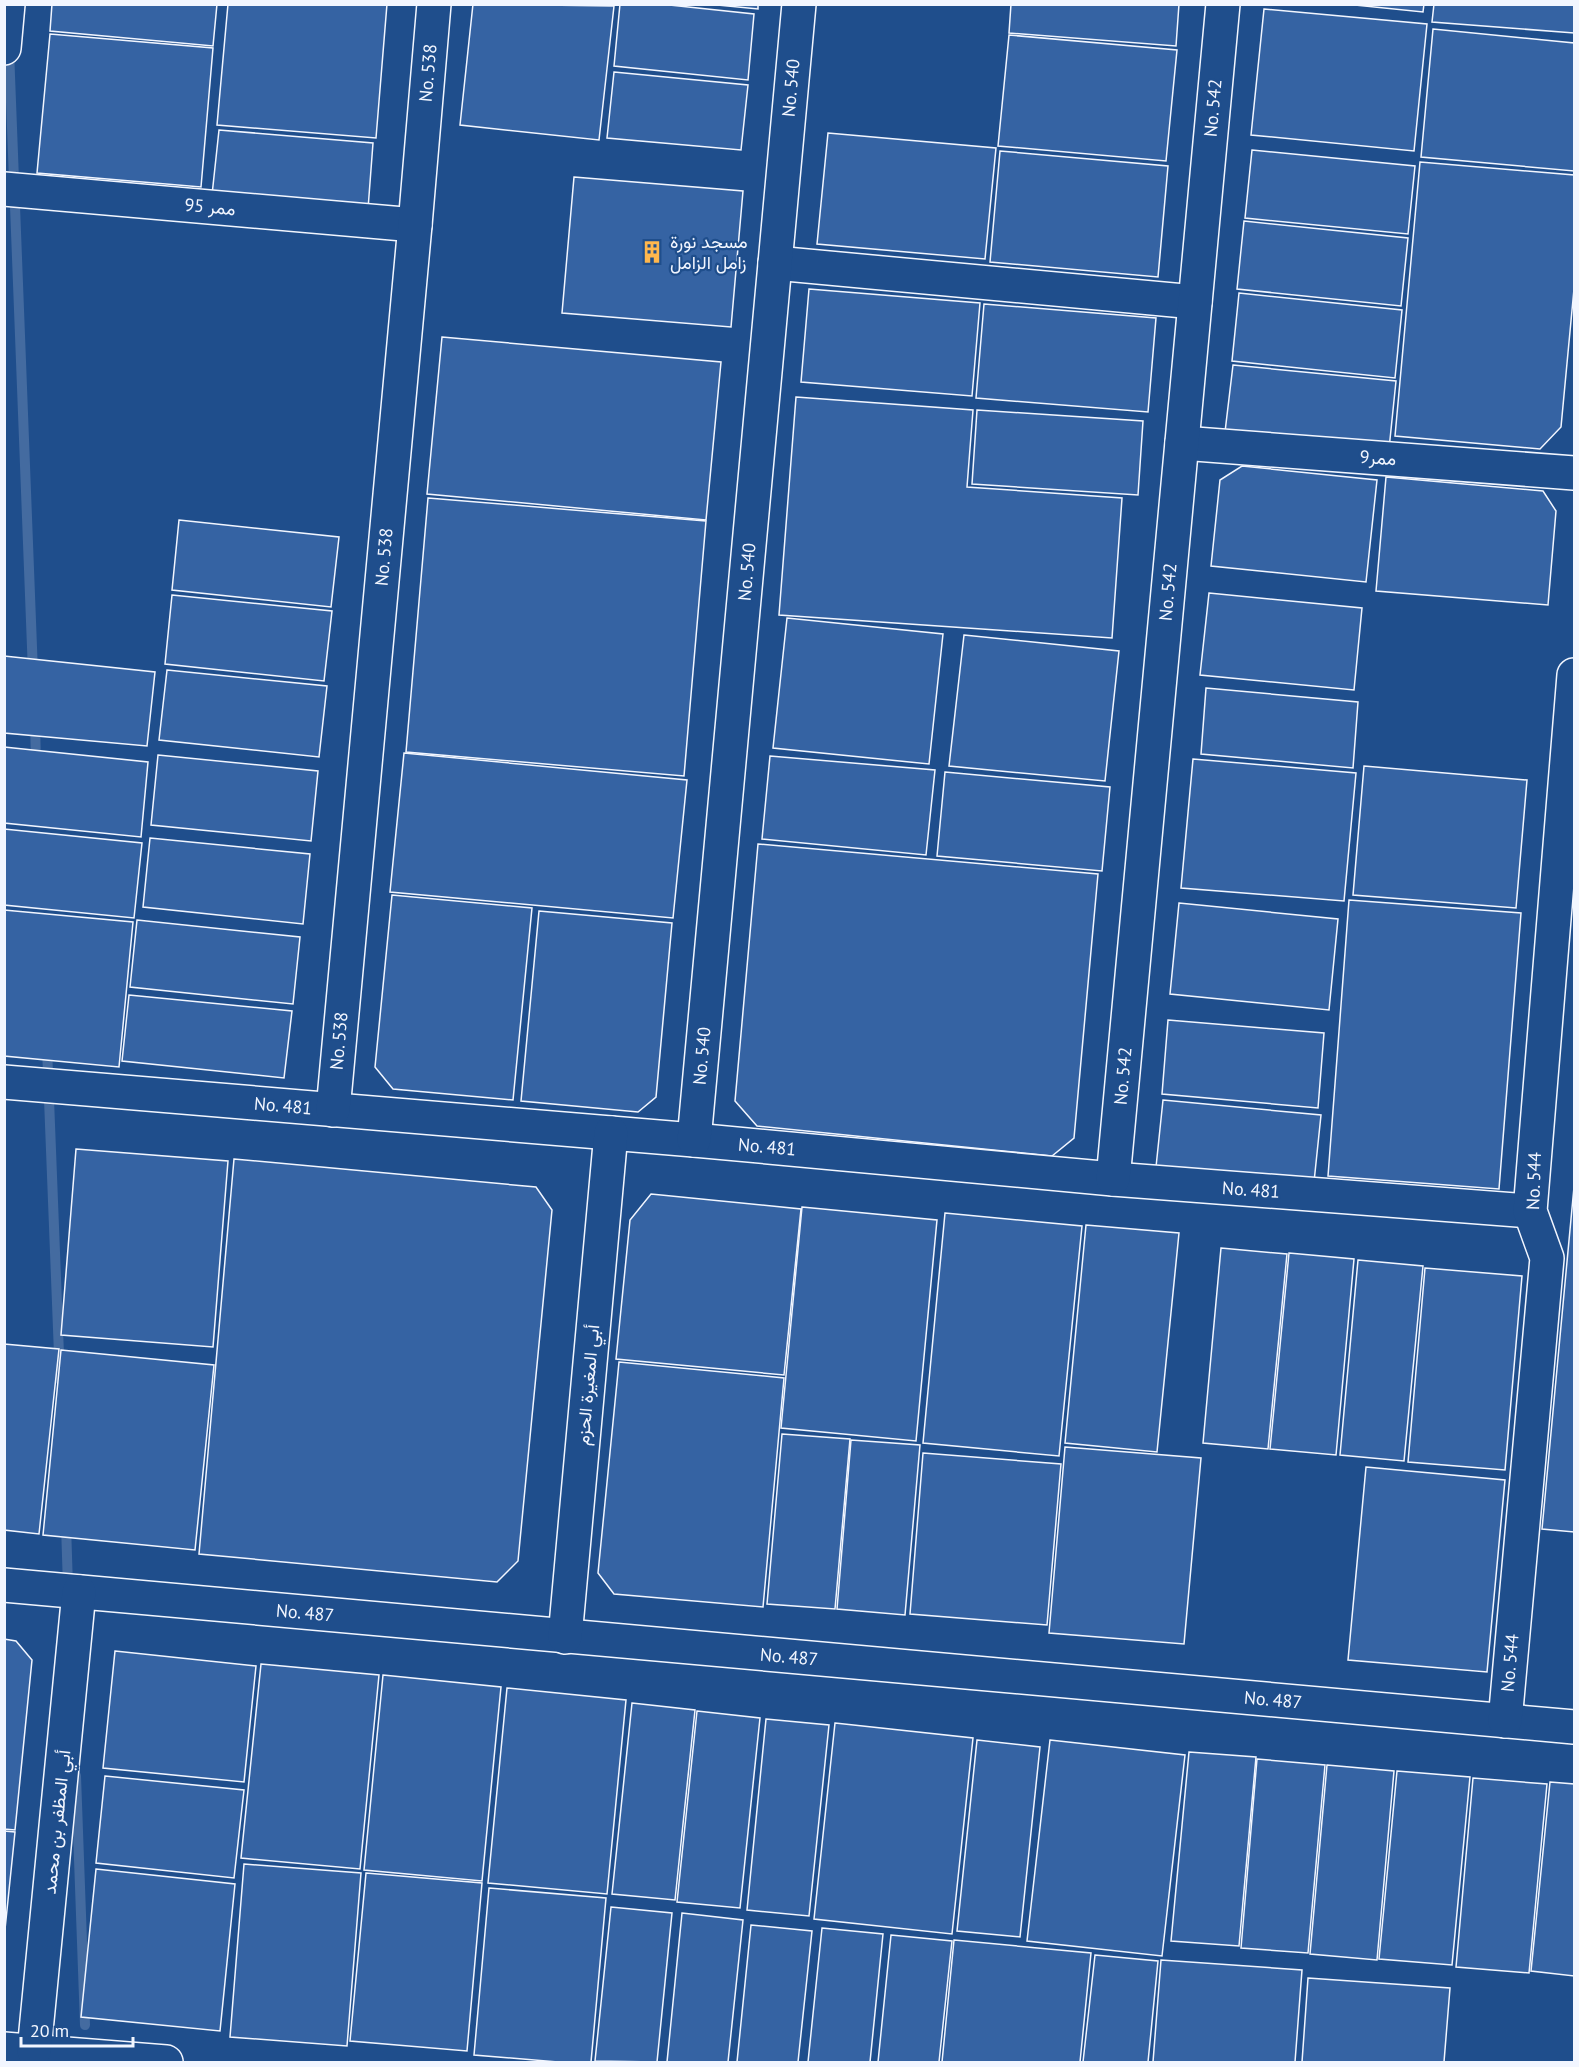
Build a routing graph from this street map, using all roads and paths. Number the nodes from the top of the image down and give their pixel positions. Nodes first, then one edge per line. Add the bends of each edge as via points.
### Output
1 (9, 4) edge
2 (434, 4) edge
3 (799, 4) edge
4 (1223, 4) edge
5 (4, 48) edge
6 (4, 189) edge
7 (416, 225) junction
8 (775, 263) junction
9 (1195, 302) junction
10 (1182, 443) junction
11 (1575, 473) edge
12 (1575, 675) edge
13 (4, 1082) edge
14 (333, 1110) junction
15 (611, 1133) junction
16 (694, 1140) junction
17 (1113, 1179) junction
18 (1530, 1211) junction
19 (4, 1585) edge
20 (79, 1592) junction
21 (565, 1637) junction
22 (1505, 1721) junction
23 (1575, 1727) edge
24 (19, 2050) edge
25 (166, 2062) edge

1 - 5 street
2 - 7 street, No. 538
3 - 8 street, No. 540
4 - 9 street, No. 542
6 - 7 street, ممر 95
7 - 14 street, No. 538
8 - 9 street
8 - 16 street, No. 540
9 - 10 street, No. 542
10 - 11 street, ممر9
10 - 17 street, No. 542
12 - 18 street, No. 544
13 - 14 street, No. 481
14 - 15 street, No. 481
15 - 16 street, No. 481
15 - 21 street, أبي المغيرة الحزم
16 - 17 street, No. 481
17 - 18 street, No. 481
18 - 22 street, No. 544 via 1547,1258
19 - 20 street, No. 487
20 - 21 street, No. 487
20 - 24 street, أبي المظفر بن محمد
21 - 22 street, No. 487
22 - 23 street, No. 487
24 - 25 street

